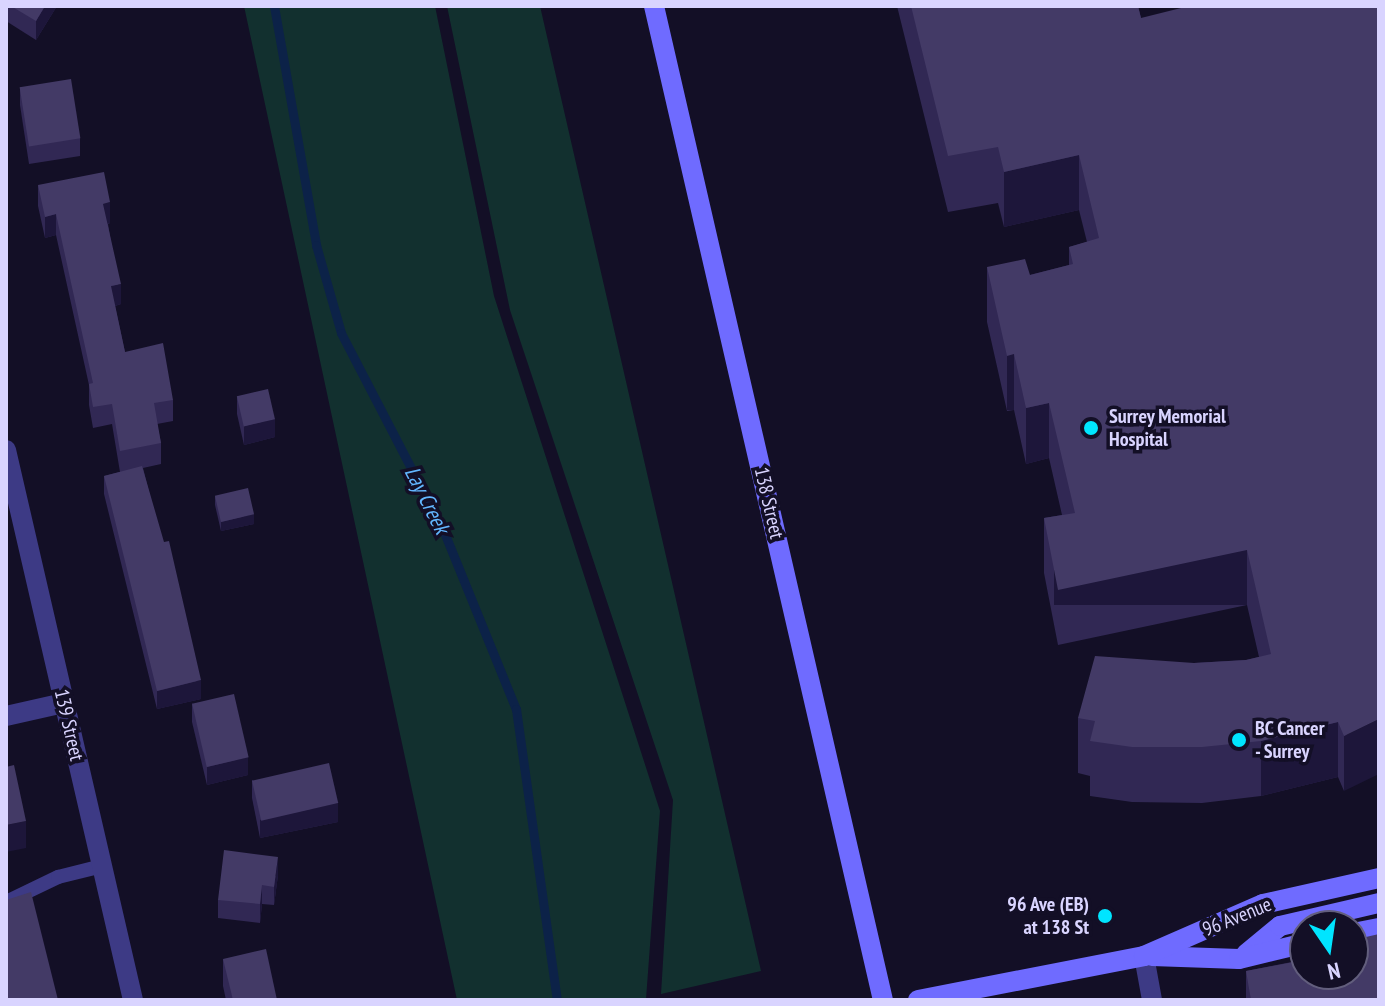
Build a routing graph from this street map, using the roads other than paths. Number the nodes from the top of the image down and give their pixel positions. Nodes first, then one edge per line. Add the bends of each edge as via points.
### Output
1 (654, 6) edge
2 (6, 450) edge
3 (63, 703) junction
4 (6, 716) edge
5 (102, 866) junction
6 (1379, 878) edge
7 (6, 902) edge
8 (1379, 903) edge
9 (1289, 947) edge
10 (1144, 956) junction
11 (1239, 959) junction
12 (133, 1000) edge
13 (883, 1000) edge
14 (918, 1000) edge
15 (1152, 1000) edge

1 - 13 street, 138 Street
2 - 3 street, 139 Street
3 - 4 street
3 - 5 street, 139 Street
5 - 7 lane via 58,877
5 - 12 street, 139 Street
6 - 10 street, 96 Avenue via 1263,904
8 - 11 street via 1280,926
9 - 11 street, 96 Avenue
10 - 11 street, 96 Avenue
10 - 14 street, 96 Avenue
10 - 15 street

